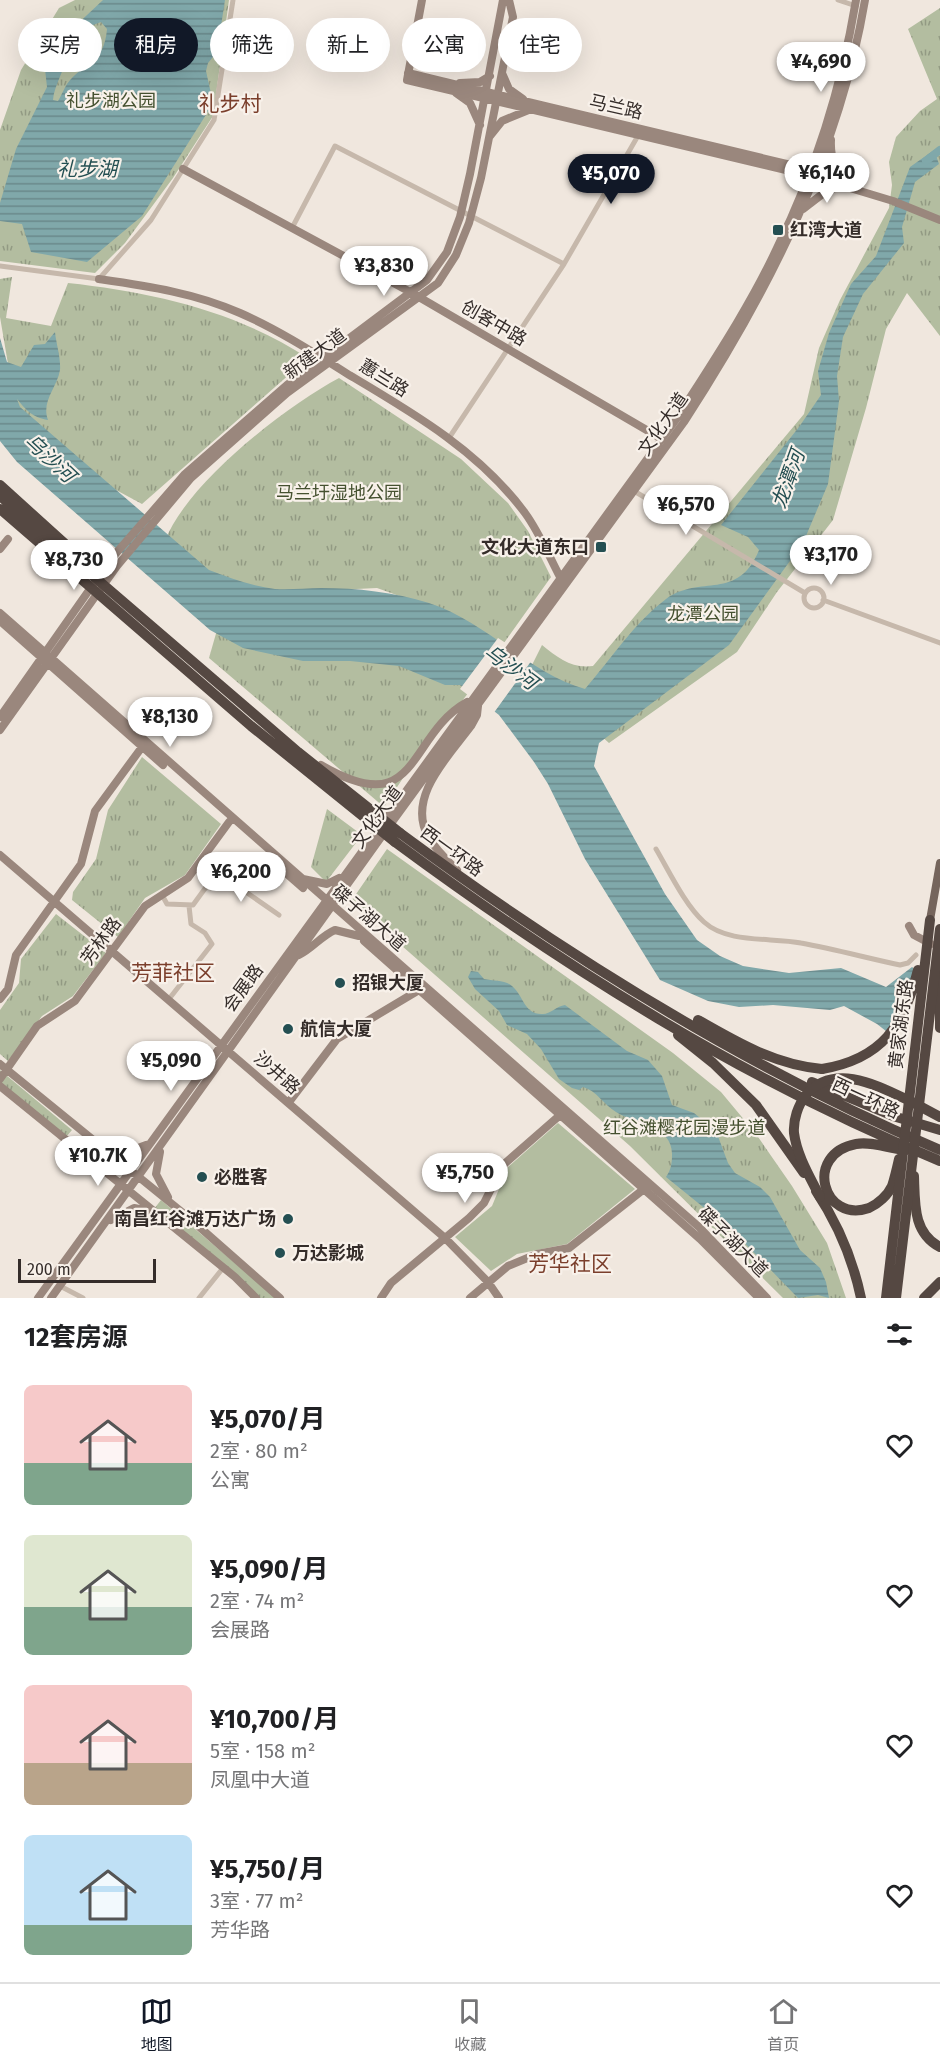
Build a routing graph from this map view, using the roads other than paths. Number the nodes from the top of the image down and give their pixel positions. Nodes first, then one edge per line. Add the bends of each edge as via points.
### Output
1 (233, 0) edge
2 (422, 0) edge
3 (504, 0) edge
4 (509, 0) edge
5 (838, 0) edge
6 (860, 3) edge
7 (502, 73) junction
8 (490, 76) junction
9 (452, 87) junction
10 (486, 95) junction
11 (497, 98) junction
12 (530, 106) junction
13 (480, 125) junction
14 (832, 127) junction
15 (639, 134) junction
16 (489, 137) junction
17 (183, 169) junction
18 (812, 173) junction
19 (847, 186) junction
20 (801, 210) junction
21 (462, 211) junction
22 (471, 215) junction
23 (940, 220) edge
24 (292, 228) junction
25 (564, 264) junction
26 (0, 266) edge
27 (99, 279) junction
28 (412, 292) junction
29 (420, 297) junction
30 (509, 349) junction
31 (326, 360) junction
32 (449, 438) junction
33 (662, 439) junction
34 (1, 488) edge
35 (634, 491) junction
36 (0, 509) edge
37 (0, 515) edge
38 (8, 539) dead end
39 (37, 541) junction
40 (0, 549) edge
41 (560, 577) junction
42 (805, 593) junction
43 (823, 600) junction
44 (0, 614) edge
45 (0, 621) edge
46 (940, 644) edge
47 (46, 658) junction
48 (471, 699) junction
49 (478, 705) junction
50 (0, 717) edge
51 (0, 730) edge
52 (142, 747) junction
53 (298, 752) junction
54 (229, 822) junction
55 (656, 849) dead end
56 (0, 855) edge
57 (940, 863) edge
58 (345, 873) junction
59 (295, 875) junction
60 (472, 886) junction
61 (162, 895) junction
62 (52, 902) junction
63 (327, 905) junction
64 (189, 906) junction
65 (279, 915) dead end
66 (930, 920) junction
67 (909, 926) dead end
68 (940, 928) edge
69 (359, 936) junction
70 (940, 949) edge
71 (113, 951) junction
72 (916, 955) dead end
73 (295, 958) junction
74 (940, 974) edge
75 (627, 986) junction
76 (419, 990) junction
77 (0, 999) edge
78 (169, 999) junction
79 (658, 1018) junction
80 (940, 1028) edge
81 (221, 1044) junction
82 (746, 1047) junction
83 (230, 1052) junction
84 (3, 1066) edge
85 (0, 1079) edge
86 (0, 1086) edge
87 (289, 1102) junction
88 (559, 1116) junction
89 (940, 1117) edge
90 (70, 1121) junction
91 (940, 1130) edge
92 (62, 1136) junction
93 (94, 1141) junction
94 (165, 1141) junction
95 (150, 1143) junction
96 (908, 1150) junction
97 (940, 1150) edge
98 (940, 1161) edge
99 (914, 1165) junction
100 (98, 1166) junction
101 (940, 1167) edge
102 (130, 1170) junction
103 (139, 1177) junction
104 (120, 1184) junction
105 (644, 1189) junction
106 (129, 1192) junction
107 (820, 1197) junction
108 (103, 1207) junction
109 (176, 1207) junction
110 (105, 1224) junction
111 (174, 1228) junction
112 (445, 1238) junction
113 (940, 1247) edge
114 (223, 1268) junction
115 (940, 1281) edge
116 (488, 1282) junction
117 (60, 1286) junction
118 (927, 1294) edge
119 (38, 1298) edge
120 (51, 1298) edge
121 (83, 1298) edge
122 (199, 1298) edge
123 (256, 1298) edge
124 (280, 1298) edge
125 (381, 1298) edge
126 (470, 1298) edge
127 (499, 1298) edge
128 (759, 1298) edge
129 (767, 1298) edge
130 (861, 1298) edge
131 (886, 1298) edge
132 (896, 1298) edge

1 - 17 street via 214,120
2 - 9 main road, 马兰路 via 407,77
3 - 8 main road, 新建大道
4 - 7 main road, 新建大道 via 513,17
5 - 6 street
6 - 14 main road, 文化大道
6 - 18 main road, 文化大道
7 - 11 main road, 新建大道
7 - 12 main road via 509,89
8 - 9 main road
8 - 10 main road, 新建大道
9 - 10 main road, 马兰路
9 - 13 main road via 470,103
10 - 11 main road, 马兰路
10 - 13 main road, 新建大道
11 - 12 main road, 马兰路
11 - 16 main road, 新建大道
12 - 15 main road, 马兰路
12 - 16 main road via 502,121
12 - 18 main road, 马兰路
13 - 21 main road, 新建大道
14 - 18 main road, 文化大道
14 - 19 main road via 830,152
15 - 18 main road, 马兰路
15 - 25 street
16 - 22 main road, 新建大道
17 - 24 main road, 创客中路
17 - 27 street via 151,220
18 - 19 main road
18 - 20 main road, 文化大道
18 - 33 main road, 文化大道 via 777,248 722,348
19 - 20 main road via 829,189
19 - 23 main road
20 - 35 main road, 文化大道 via 786,247 730,352
21 - 22 street
21 - 24 street via 335,146
21 - 28 main road, 新建大道 via 447,252 427,280
22 - 25 street
22 - 29 main road, 新建大道 via 456,255 438,283
24 - 28 main road, 创客中路
25 - 30 street
26 - 27 street
27 - 31 main road, 蕙兰路 via 148,286 240,313
28 - 29 main road, 创客中路
28 - 31 main road, 新建大道
29 - 30 main road, 创客中路
29 - 31 main road, 新建大道
30 - 32 street
30 - 33 main road, 创客中路
31 - 32 main road, 蕙兰路
31 - 47 main road, 新建大道 via 241,423 187,472
32 - 41 main road, 蕙兰路 via 496,480 526,514
33 - 41 main road, 文化大道
34 - 53 highway, 西一环路, bridge via 114,595
35 - 42 street
35 - 49 main road, 文化大道
36 - 39 highway, 西一环路, bridge
37 - 39 highway, bridge
38 - 40 main road
39 - 79 highway, 西一环路, bridge via 365,819 466,895 618,996
41 - 48 main road, 文化大道
42 - 43 street via 818,589
42 - 43 street via 804,600 810,607
43 - 46 street
44 - 47 main road, 碟子湖大道
45 - 47 main road, 碟子湖大道
47 - 50 main road
47 - 51 main road
47 - 52 main road, 碟子湖大道
47 - 59 main road, 碟子湖大道
48 - 53 main road, bridge via 449,716 402,774 376,785 341,777
48 - 58 main road, 文化大道
49 - 60 main road via 471,726 426,790 422,816 434,845
49 - 63 main road, 文化大道
52 - 54 main road, 碟子湖大道
52 - 62 main road via 95,811 81,864
53 - 60 highway, 西一环路, bridge
54 - 61 main road, 芳林路 via 188,878
54 - 63 main road, 碟子湖大道
55 - 72 street via 693,910 715,929 740,936 800,942 900,965
56 - 62 main road, 沙井路
57 - 66 main road, 黄家湖东路
58 - 59 main road via 327,884
58 - 63 main road, 文化大道
59 - 63 main road, 碟子湖大道
60 - 75 highway, 西一环路
61 - 64 street via 167,904
61 - 71 main road, 芳林路 via 145,906
62 - 71 main road, 沙井路
62 - 77 main road via 16,955 8,989
63 - 69 main road, 碟子湖大道
63 - 73 main road, 会展路
63 - 81 main road, 会展路
63 - 129 main road, 碟子湖大道 via 699,1227
64 - 65 street via 193,906 217,872
64 - 78 street via 191,924 205,933 212,944
66 - 82 highway, bridge via 909,1003 877,1049 864,1057 822,1069 779,1061
66 - 96 highway, 黄家湖东路, bridge
67 - 70 main road via 914,935
68 - 99 highway, 黄家湖东路, bridge
69 - 73 main road via 335,930
69 - 76 main road, 碟子湖大道
71 - 78 main road, 沙井路
71 - 84 main road, 芳林路 via 75,1001 37,1026
73 - 83 main road, 会展路
74 - 80 highway
75 - 82 highway
75 - 97 highway, 西一环路 via 789,1079
76 - 87 main road via 337,1040
76 - 88 main road, 碟子湖大道
78 - 81 main road, 沙井路
79 - 96 highway, 西一环路
79 - 107 highway, bridge via 741,1089 775,1129
81 - 83 main road, 沙井路
81 - 95 main road, 会展路
82 - 91 highway, bridge via 811,1082 893,1116
83 - 87 main road, 沙井路
83 - 94 main road, 会展路
84 - 85 main road, 芳林路
84 - 90 main road
86 - 92 main road
87 - 112 main road, 沙井路
88 - 105 main road, 碟子湖大道
88 - 112 main road via 503,1165 484,1203
89 - 107 highway, bridge via 870,1083 832,1079 810,1090 797,1110 794,1132 800,1156
90 - 92 main road via 76,1134 71,1138
90 - 93 main road
92 - 100 main road
93 - 95 main road via 121,1151 136,1150
93 - 102 main road
94 - 103 main road, 会展路
94 - 109 main road via 156,1174
95 - 102 main road, 会展路
96 - 96 highway, bridge via 891,1187 874,1206 862,1210 839,1206 825,1189 823,1175 827,1163 835,1152 847,1146 872,1144
96 - 98 highway, 西一环路
96 - 101 highway
96 - 131 highway, 黄家湖东路, bridge
99 - 113 highway, bridge via 915,1213 921,1230
99 - 132 highway, 黄家湖东路, bridge
100 - 104 main road
100 - 108 main road via 111,1187
102 - 103 main road
102 - 104 main road, 会展路
103 - 106 main road, 会展路
103 - 109 main road
104 - 106 main road
104 - 108 main road, 会展路
105 - 116 main road via 569,1248 523,1259
105 - 128 main road, 碟子湖大道
106 - 110 main road, 会展路
106 - 111 main road
107 - 130 highway via 855,1269
108 - 119 main road, 会展路
109 - 124 main road
110 - 111 main road via 127,1210 142,1208
110 - 117 main road, 会展路
111 - 114 main road
112 - 116 main road, 沙井路
112 - 125 main road via 391,1283
114 - 122 street
114 - 123 main road
115 - 118 highway
116 - 126 main road
116 - 127 main road, 沙井路
117 - 120 main road, 会展路
117 - 121 street

